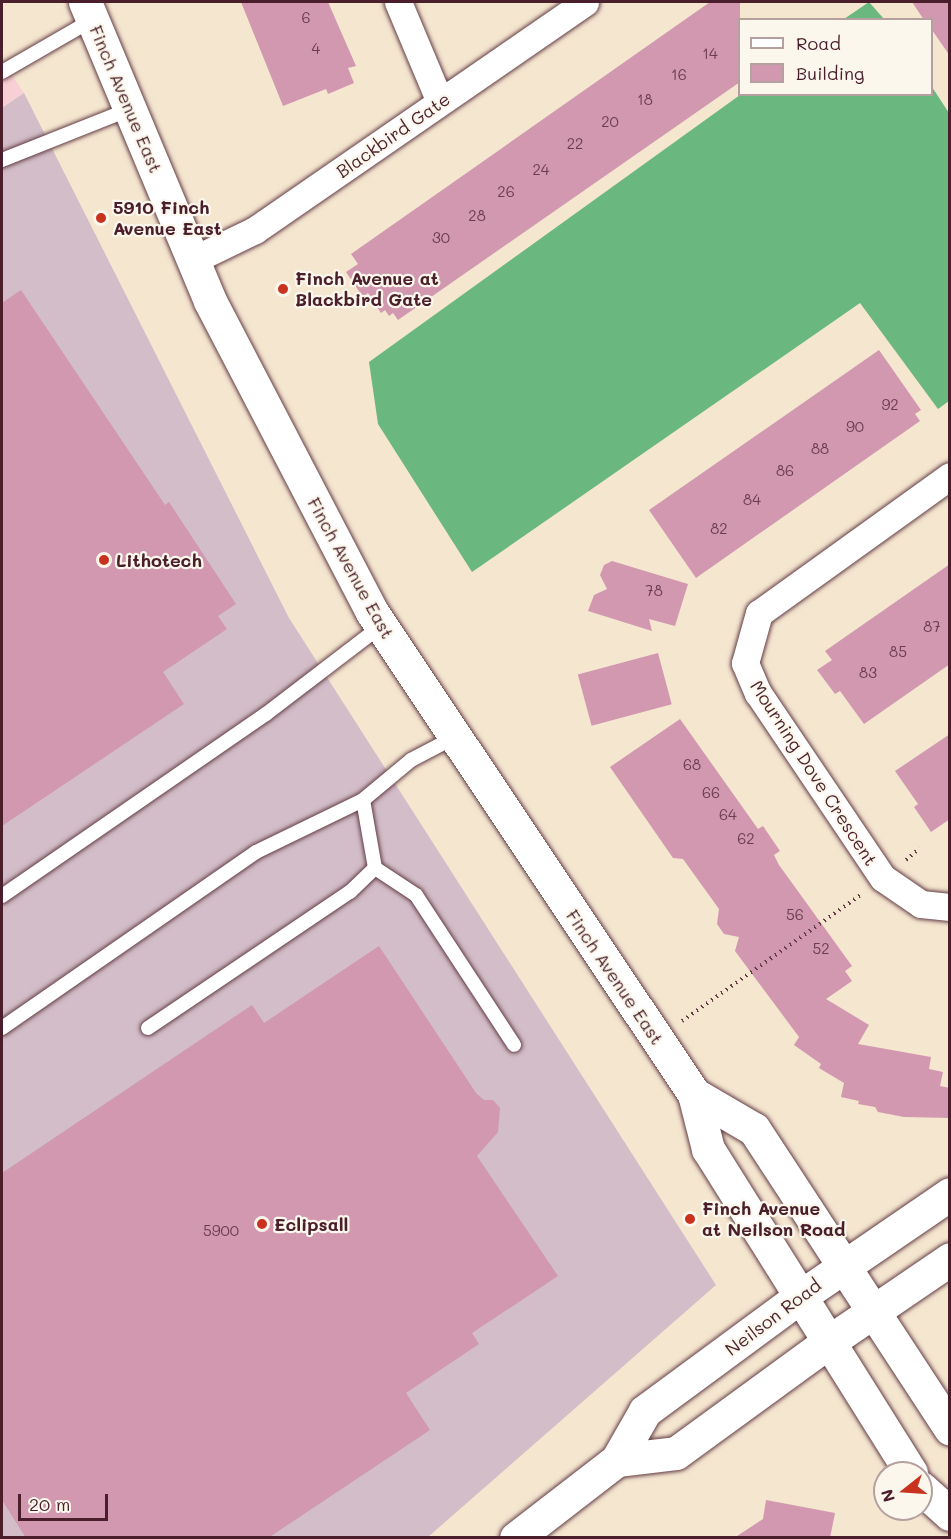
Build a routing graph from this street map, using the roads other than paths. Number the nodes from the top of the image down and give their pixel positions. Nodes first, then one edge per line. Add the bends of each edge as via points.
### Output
1 (398, 2) edge
2 (585, 2) edge
3 (89, 11) edge
4 (2, 72) edge
5 (440, 102) junction
6 (130, 109) junction
7 (2, 160) edge
8 (195, 259) junction
9 (950, 476) edge
10 (381, 626) junction
11 (453, 738) junction
12 (363, 800) junction
13 (375, 868) junction
14 (2, 896) edge
15 (950, 907) edge
16 (2, 1028) edge
17 (148, 1028) dead end
18 (514, 1045) dead end
19 (694, 1094) junction
20 (950, 1194) edge
21 (950, 1259) edge
22 (844, 1264) junction
23 (798, 1298) junction
24 (874, 1311) junction
25 (827, 1343) junction
26 (950, 1428) edge
27 (617, 1460) junction
28 (903, 1461) edge
29 (933, 1499) edge
30 (950, 1514) edge
31 (516, 1538) edge

1 - 5 street
2 - 5 street, Blackbird Gate
3 - 4 lane
3 - 6 main road, Finch Avenue East
5 - 8 street, Blackbird Gate via 255,230
6 - 7 lane
6 - 8 main road, Finch Avenue East
8 - 10 main road, Finch Avenue East via 240,363
9 - 15 street, Mourning Dove Crescent via 759,613 745,663 758,693 883,878 921,904
10 - 11 main road, Finch Avenue East
10 - 14 lane via 266,714
11 - 12 lane via 411,760
11 - 19 main road, Finch Avenue East
12 - 13 lane
12 - 16 lane via 256,852
13 - 17 lane via 350,892
13 - 18 lane via 416,895
19 - 22 main road, Finch Avenue East via 754,1129
19 - 23 main road, Finch Avenue East via 708,1149
20 - 22 main road, Neilson Road
21 - 24 main road
22 - 23 main road, Neilson Road
22 - 24 main road, Finch Avenue East
23 - 25 main road, Finch Avenue East
23 - 27 main road, Neilson Road via 645,1411
24 - 25 main road
24 - 26 main road, Finch Avenue East
25 - 27 main road via 676,1453
25 - 28 main road, Finch Avenue East
27 - 31 main road, Neilson Road
29 - 30 main road

